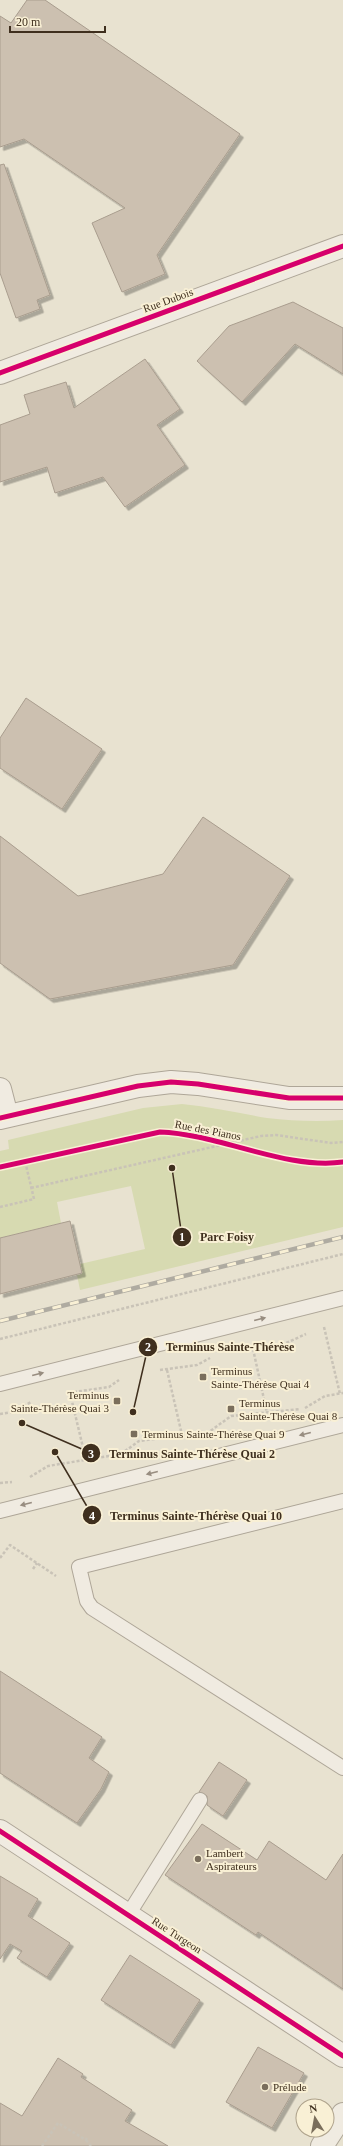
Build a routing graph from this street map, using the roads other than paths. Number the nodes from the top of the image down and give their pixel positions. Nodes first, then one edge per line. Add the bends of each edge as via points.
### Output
1 (343, 246) edge
2 (0, 372) edge
3 (0, 1089) edge
4 (343, 1098) edge
5 (3, 1117) edge
6 (343, 1298) edge
7 (0, 1384) edge
8 (343, 1425) edge
9 (343, 1501) edge
10 (0, 1510) edge
11 (343, 1768) edge
12 (200, 1800) dead end
13 (0, 1830) edge
14 (128, 1915) junction
15 (343, 2056) edge
16 (343, 2114) edge
17 (322, 2146) edge

1 - 2 street, Rue Dubois
3 - 5 street
4 - 5 street via 289,1098 171,1082 138,1086
7 -> 6 lane
8 -> 10 lane
9 - 11 lane via 79,1567 87,1601 92,1608
12 - 14 lane
13 - 14 street, Rue Turgeon
14 - 15 street, Rue Turgeon
16 - 17 street

